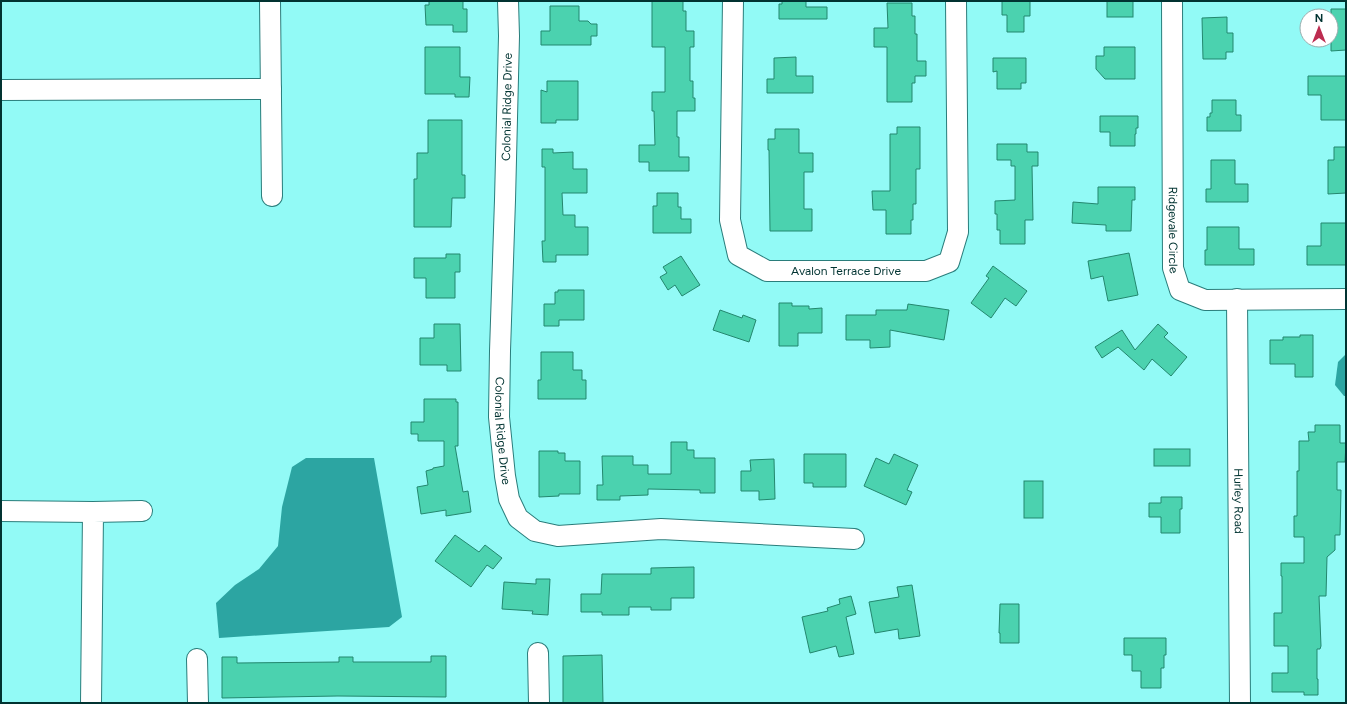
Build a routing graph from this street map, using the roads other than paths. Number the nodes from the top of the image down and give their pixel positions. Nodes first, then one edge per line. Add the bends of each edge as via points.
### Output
1 (270, 1) edge
2 (508, 1) edge
3 (733, 1) edge
4 (956, 1) edge
5 (1172, 1) edge
6 (271, 89) junction
7 (1, 90) edge
8 (272, 196) dead end
9 (1237, 299) junction
10 (1346, 299) edge
11 (1, 511) edge
12 (142, 511) dead end
13 (93, 512) junction
14 (854, 539) dead end
15 (538, 653) dead end
16 (197, 659) dead end
17 (91, 703) edge
18 (198, 703) edge
19 (538, 703) edge
20 (1240, 703) edge

1 - 6 street
2 - 14 street, Colonial Ridge Drive via 499,418 509,499 518,518 535,531 558,536 661,529
3 - 4 street, Avalon Terrace Drive via 730,220 738,255 767,271 926,271 949,262 958,232
5 - 9 street, Ridgevale Circle via 1173,268 1180,290 1205,300
6 - 7 street
6 - 8 street
9 - 10 street, Ridgevale Circle
9 - 20 street, Hurley Road
11 - 13 street
12 - 13 street
13 - 17 street
15 - 19 street
16 - 18 street

